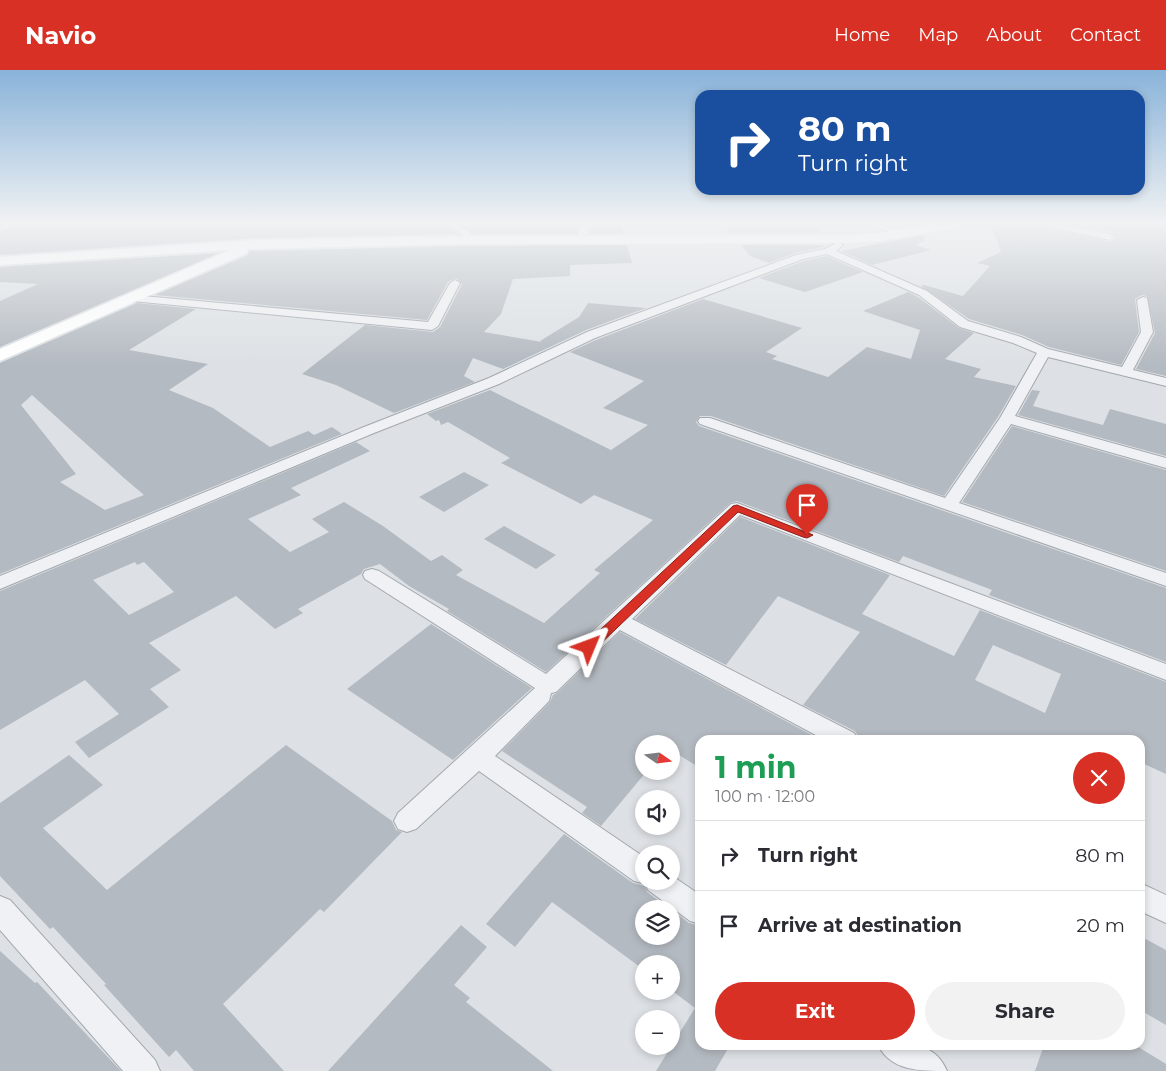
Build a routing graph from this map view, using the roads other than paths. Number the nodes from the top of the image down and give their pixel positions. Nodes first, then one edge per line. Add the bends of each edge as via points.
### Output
1 (195, 271) edge
2 (763, 271) edge
3 (873, 271) edge
4 (455, 283) dead end
5 (132, 298) junction
6 (1143, 300) dead end
7 (1044, 352) junction
8 (0, 356) edge
9 (1126, 372) junction
10 (1166, 382) edge
11 (1007, 418) junction
12 (705, 421) dead end
13 (1166, 464) edge
14 (948, 506) junction
15 (372, 575) dead end
16 (1166, 580) edge
17 (0, 583) edge
18 (617, 620) junction
19 (1166, 672) edge
20 (541, 695) dead end
21 (836, 735) edge
22 (478, 757) junction
23 (407, 821) dead end
24 (635, 866) edge
25 (671, 890) edge
26 (1145, 899) edge
27 (695, 907) edge
28 (0, 909) edge
29 (1166, 910) edge
30 (901, 1050) edge
31 (144, 1071) edge
32 (932, 1071) edge

1 - 5 main road
2 - 17 street via 591,335 494,381
3 - 7 street via 923,293 964,324
4 - 5 street via 432,326
5 - 8 main road
6 - 9 street via 1147,332
7 - 9 street
7 - 11 street
9 - 10 street
11 - 13 street
11 - 14 street
12 - 14 street
14 - 16 street
15 - 18 street via 548,686
18 - 19 street via 737,508
18 - 21 street
20 - 22 street
22 - 23 street
22 - 24 street
25 - 27 street
26 - 29 street
28 - 31 street
30 - 32 street

